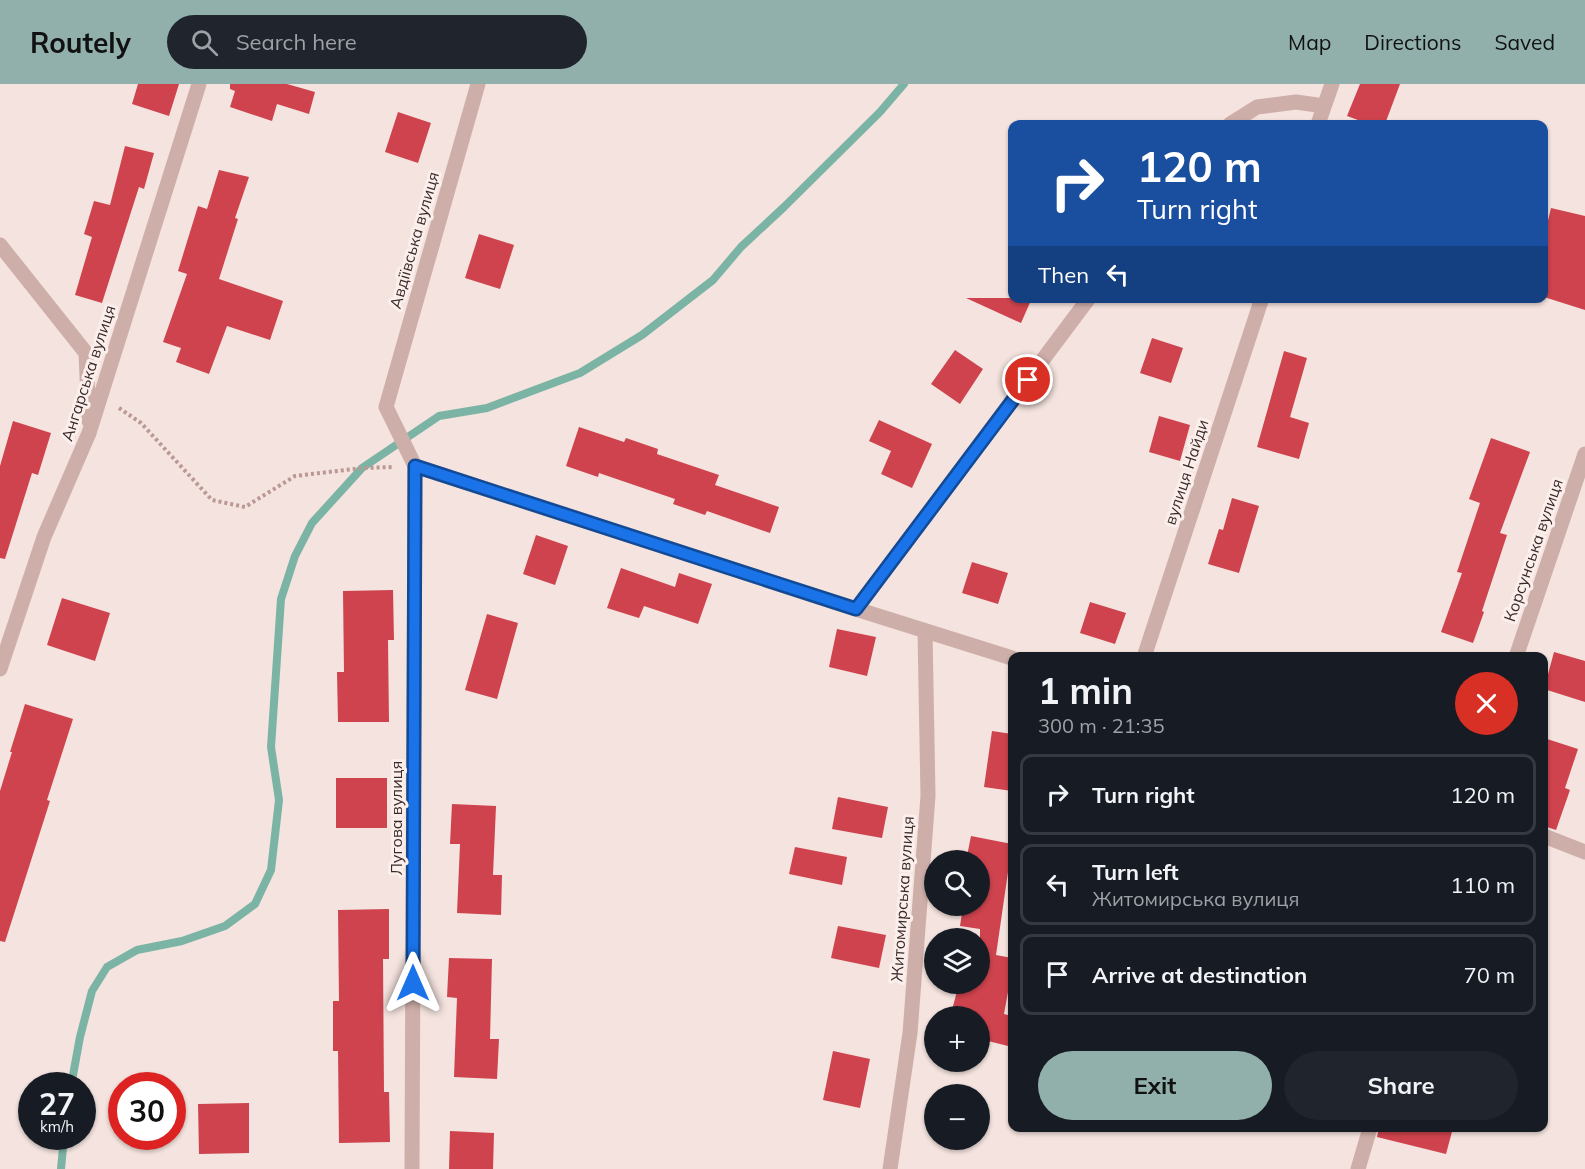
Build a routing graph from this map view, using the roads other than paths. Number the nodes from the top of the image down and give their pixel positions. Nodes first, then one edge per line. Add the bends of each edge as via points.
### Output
1 (199, 84) edge
2 (478, 84) edge
3 (1332, 84) edge
4 (1324, 106) junction
5 (1237, 120) edge
6 (1319, 120) edge
7 (0, 245) edge
8 (1085, 303) edge
9 (1260, 303) edge
10 (89, 433) junction
11 (1585, 454) edge
12 (415, 466) junction
13 (856, 609) junction
14 (925, 631) junction
15 (1145, 652) edge
16 (1518, 652) edge
17 (1008, 657) edge
18 (0, 669) edge
19 (1548, 838) edge
20 (1585, 852) edge
21 (1369, 1132) edge
22 (412, 1169) edge
23 (890, 1169) edge
24 (1358, 1169) edge

1 - 10 street, Ангарська вулиця
2 - 12 street, Авдіївська вулиця via 386,407
3 - 4 street
4 - 5 street via 1296,102 1257,108
4 - 6 street
7 - 10 street via 86,353
8 - 13 street
9 - 15 street, вулиця Найди
10 - 18 street, Ангарська вулиця via 44,537
11 - 16 street, Корсунська вулиця
12 - 13 street
12 - 22 street, Лугова вулиця
13 - 14 street
14 - 17 street
14 - 23 street, Житомирська вулиця via 928,796 910,1033
19 - 20 street
21 - 24 street

